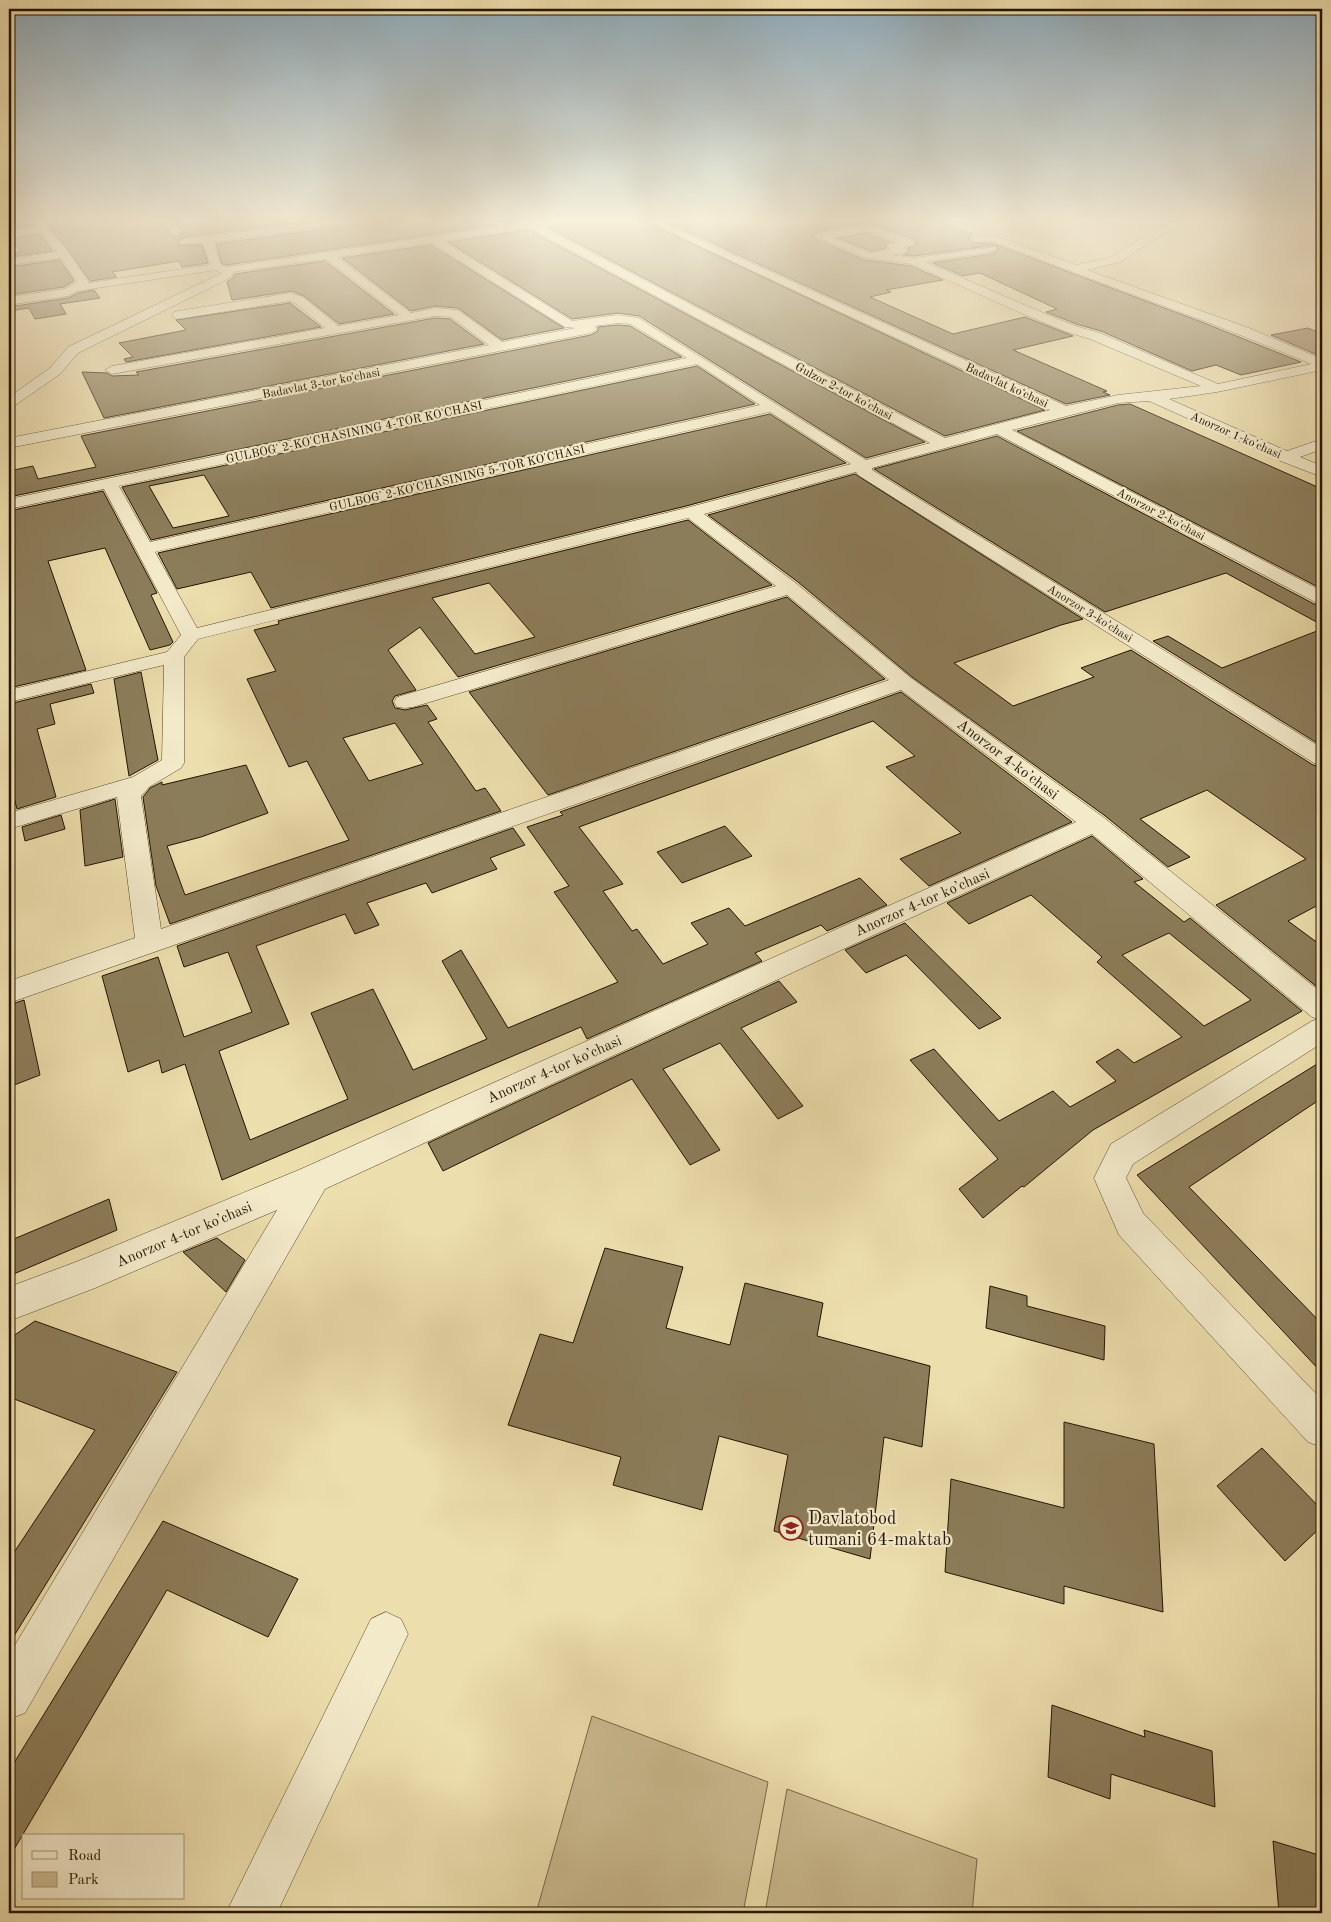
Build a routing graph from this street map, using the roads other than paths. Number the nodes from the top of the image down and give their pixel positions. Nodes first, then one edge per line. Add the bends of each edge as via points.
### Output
1 (154, 311) edge
2 (205, 311) edge
3 (312, 311) edge
4 (401, 311) edge
5 (548, 311) edge
6 (693, 311) edge
7 (845, 311) edge
8 (1027, 311) edge
9 (1185, 311) edge
10 (178, 315) dead end
11 (408, 316) junction
12 (634, 321) junction
13 (334, 329) junction
14 (500, 347) junction
15 (699, 360) junction
16 (1322, 365) edge
17 (112, 370) dead end
18 (1217, 388) junction
19 (1151, 396) junction
20 (9, 403) edge
21 (772, 407) junction
22 (1064, 412) junction
23 (1000, 429) junction
24 (9, 443) edge
25 (944, 444) junction
26 (1322, 444) edge
27 (1284, 457) junction
28 (864, 465) junction
29 (1322, 472) edge
30 (109, 483) junction
31 (9, 504) edge
32 (691, 512) junction
33 (143, 549) junction
34 (790, 588) junction
35 (1322, 598) edge
36 (191, 635) junction
37 (174, 656) junction
38 (904, 682) junction
39 (9, 696) edge
40 (405, 702) dead end
41 (1322, 758) edge
42 (141, 782) junction
43 (9, 821) edge
44 (1094, 824) junction
45 (149, 943) junction
46 (9, 992) edge
47 (1322, 1009) edge
48 (1322, 1029) edge
49 (313, 1179) junction
50 (9, 1304) edge
51 (1322, 1428) edge
52 (386, 1634) dead end
53 (9, 1696) edge
54 (251, 1913) edge

1 - 20 street via 73,350 55,371
2 - 10 street
3 - 13 street
4 - 11 street
5 - 12 street via 569,324 618,319
6 - 25 street, Gulzor 2-tor koʼchasi
7 - 22 street, Badavlat koʻchasi
8 - 18 street
9 - 16 street via 1245,331
11 - 13 street
11 - 14 street via 454,313
12 - 14 street, Badavlat 3-tor koʼchasi
12 - 15 street
13 - 17 street
14 - 24 street, Badavlat 3-tor koʼchasi
15 - 21 street
15 - 30 street, GULBOG' 2-KO'CHASINING 4-TOR KO'CHASI
16 - 18 street
18 - 19 street
19 - 22 street via 1118,399
19 - 27 street, Аnorzor 1-koʼchasi
21 - 28 street
21 - 33 street, GULBOG' 2-KO'CHASINING 5-TOR KO'CHASI
22 - 23 street
23 - 25 street
23 - 35 street, Аnorzor 2-koʼchasi
25 - 28 street
26 - 27 street
27 - 29 street, Аnorzor 1-koʼchasi
28 - 32 street
28 - 41 street, Аnorzor 3-koʼchasi via 864,472
30 - 31 street, GULBOG' 2-KO'CHASINING 4-TOR KO'CHASI
30 - 33 street
32 - 34 street, Аnorzor 4-koʼchasi
32 - 36 street
33 - 36 street
34 - 38 street, Аnorzor 4-koʼchasi
34 - 40 street
36 - 37 street
37 - 39 street
37 - 42 street via 173,763
38 - 44 street, Аnorzor 4-koʼchasi
38 - 45 street
42 - 43 street
42 - 45 street via 129,795
44 - 47 street, Аnorzor 4-koʼchasi
44 - 49 street, Anorzor 4-tor koʼchasi
45 - 46 street
48 - 51 street via 1122,1154 1110,1178 1131,1224
49 - 50 street, Anorzor 4-tor koʼchasi
49 - 53 street
52 - 54 street

